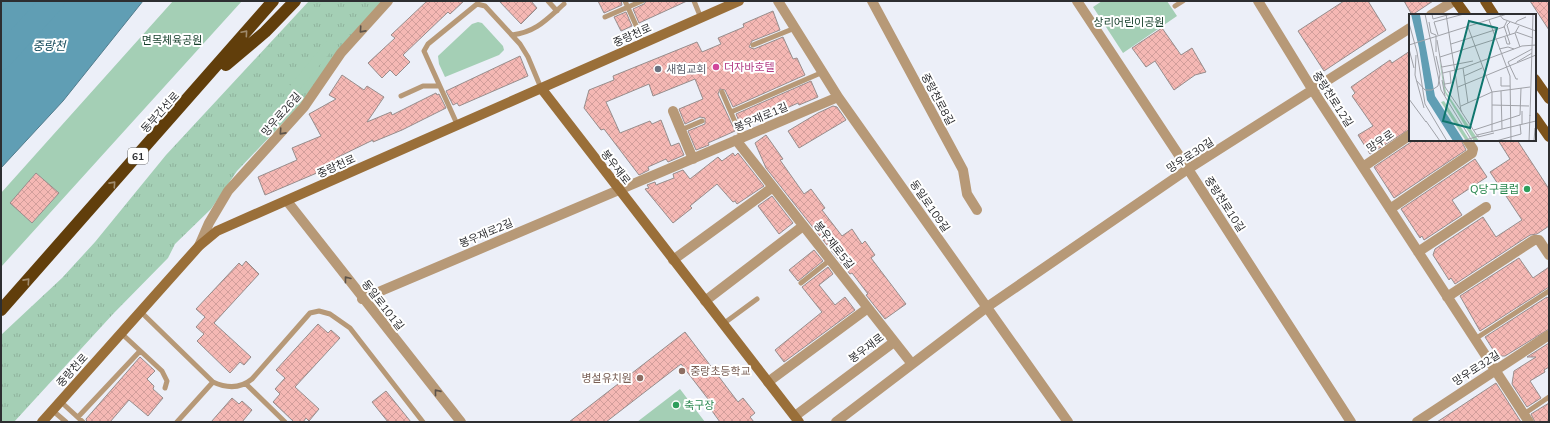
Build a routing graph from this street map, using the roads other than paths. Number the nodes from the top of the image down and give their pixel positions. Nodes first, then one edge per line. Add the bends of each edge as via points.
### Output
1 (273, 1) edge
2 (295, 1) edge
3 (388, 1) edge
4 (548, 1) edge
5 (625, 1) edge
6 (642, 1) edge
7 (694, 1) edge
8 (739, 1) edge
9 (778, 1) edge
10 (872, 1) edge
11 (1077, 1) edge
12 (1183, 1) edge
13 (1258, 1) edge
14 (1455, 1) edge
15 (1486, 1) edge
16 (564, 4) dead end
17 (1175, 6) dead end
18 (627, 7) junction
19 (557, 11) junction
20 (1433, 14) edge
21 (1465, 14) edge
22 (1493, 14) edge
23 (604, 17) dead end
24 (701, 18) junction
25 (795, 28) junction
26 (1409, 29) edge
27 (512, 35) junction
28 (644, 43) junction
29 (753, 45) dead end
30 (823, 72) junction
31 (1538, 83) edge
32 (200, 86) junction
33 (439, 86) junction
34 (541, 88) junction
35 (1312, 89) junction
36 (722, 92) dead end
37 (401, 96) dead end
38 (838, 97) junction
39 (1549, 99) edge
40 (1549, 104) edge
41 (673, 111) dead end
42 (731, 112) junction
43 (1536, 118) edge
44 (702, 122) dead end
45 (457, 124) junction
46 (681, 130) junction
47 (1409, 136) edge
48 (1549, 137) edge
49 (739, 139) junction
50 (1468, 141) edge
51 (693, 159) junction
52 (1363, 167) junction
53 (1188, 169) junction
54 (773, 187) junction
55 (619, 190) junction
56 (287, 201) junction
57 (1486, 207) dead end
58 (1390, 208) junction
59 (977, 210) dead end
60 (803, 226) junction
61 (199, 246) junction
62 (1418, 252) junction
63 (1549, 254) edge
64 (673, 260) junction
65 (830, 260) junction
66 (801, 283) dead end
67 (1549, 291) edge
68 (1447, 297) junction
69 (362, 299) junction
70 (757, 299) dead end
71 (705, 301) junction
72 (987, 307) junction
73 (868, 308) junction
74 (1, 310) edge
75 (141, 312) junction
76 (723, 324) junction
77 (121, 333) junction
78 (1549, 335) edge
79 (1475, 339) junction
80 (894, 342) junction
81 (140, 351) junction
82 (912, 364) junction
83 (1495, 371) junction
84 (213, 382) junction
85 (768, 382) junction
86 (246, 384) junction
87 (165, 388) dead end
88 (1549, 397) edge
89 (60, 401) junction
90 (52, 410) junction
91 (78, 417) junction
92 (1526, 418) edge
93 (797, 419) edge
94 (42, 422) edge
95 (66, 422) edge
96 (83, 422) edge
97 (177, 422) edge
98 (285, 422) edge
99 (423, 422) edge
100 (461, 422) edge
101 (836, 422) edge
102 (1068, 422) edge
103 (1351, 422) edge
104 (1416, 422) edge

32 -> 1 highway, 동부간선로 / 61
2 - 32 highway via 265,32
3 -> 61 street, 망우로26길 via 341,53 304,107 228,191 214,213
4 - 19 lane
5 - 18 lane
6 - 18 lane
7 - 24 lane
8 - 24 main road, 중랑천로
9 - 25 street, 동일로109길
10 - 59 street, 중랑천로8길 via 963,170 967,194
11 - 53 street, 중랑천로10길
12 - 17 lane
13 - 35 street, 중랑천로12길
14 - 20 street
14 - 21 main road
15 - 22 main road
16 - 19 lane
18 - 23 lane
18 - 28 lane
19 - 27 lane via 528,33
24 - 28 main road, 중랑천로
25 - 29 lane
25 - 30 street, 동일로109길
26 - 35 street, 망우로30길
27 - 33 lane via 485,6 474,6 425,48 425,55
27 - 34 lane via 528,57
28 - 34 main road, 중랑천로
30 - 38 street, 동일로109길
30 - 42 lane
31 - 39 main road
31 - 40 lane
74 -> 32 highway, 동부간선로 / 61
33 - 37 lane via 430,84
33 - 45 lane
34 - 45 main road, 중랑천로
34 - 55 main road, 봉우재로
35 - 52 street, 중랑천로12길
35 - 53 street, 망우로30길
36 - 42 lane
38 - 49 street, 봉우재로1길
38 - 72 street, 동일로109길
41 - 46 street
42 - 49 lane
43 - 48 main road
44 - 46 lane
45 - 56 main road, 중랑천로
46 - 51 street
47 - 52 street, 망우로
49 - 51 street, 봉우재로1길
49 - 54 street, 봉우재로5길
50 - 58 street via 1473,149 1472,153
51 - 55 street, 봉우재로1길
52 - 58 street, 중랑천로12길
53 - 72 street, 망우로30길
53 - 103 street, 중랑천로10길
54 - 60 street, 봉우재로5길
54 - 64 street
55 - 64 main road, 봉우재로
55 - 69 street, 봉우재로2길
56 - 61 main road, 중랑천로 via 217,231
69 -> 56 street, 동일로101길
57 - 62 street
58 - 62 street, 중랑천로12길
60 - 65 street, 봉우재로5길
60 - 71 street
61 - 75 main road, 중랑천로
62 - 68 street, 중랑천로12길
63 - 68 street via 1539,240 1534,240
64 - 71 main road, 봉우재로
65 - 66 lane
65 - 73 street, 봉우재로5길
67 - 79 lane
68 - 79 street, 중랑천로12길
100 -> 69 street, 동일로101길
70 - 76 lane
71 - 76 main road, 봉우재로
72 - 82 street
72 - 102 street, 동일로109길
73 - 80 street, 봉우재로5길
73 - 85 street
75 - 77 main road, 중랑천로
75 - 84 lane
76 - 85 main road, 봉우재로
77 - 81 lane
77 - 89 main road, 중랑천로
78 - 83 street, 망우로32길
79 - 83 street, 중랑천로12길
80 - 82 street, 봉우재로5길
80 - 93 street, 봉우재로
81 - 87 lane via 165,375
81 - 91 lane
82 - 101 street
83 - 92 street, 중랑천로12길
83 - 104 street, 망우로32길
84 - 86 lane via 227,387
84 - 97 lane
85 - 93 main road, 봉우재로
86 - 98 lane
86 - 99 lane via 258,374 310,313 319,311 335,317 350,328
88 - 92 lane, 중랑천로12길
89 - 90 main road, 중랑천로
89 - 91 lane
90 - 94 main road, 중랑천로
90 - 95 lane
91 - 96 lane

